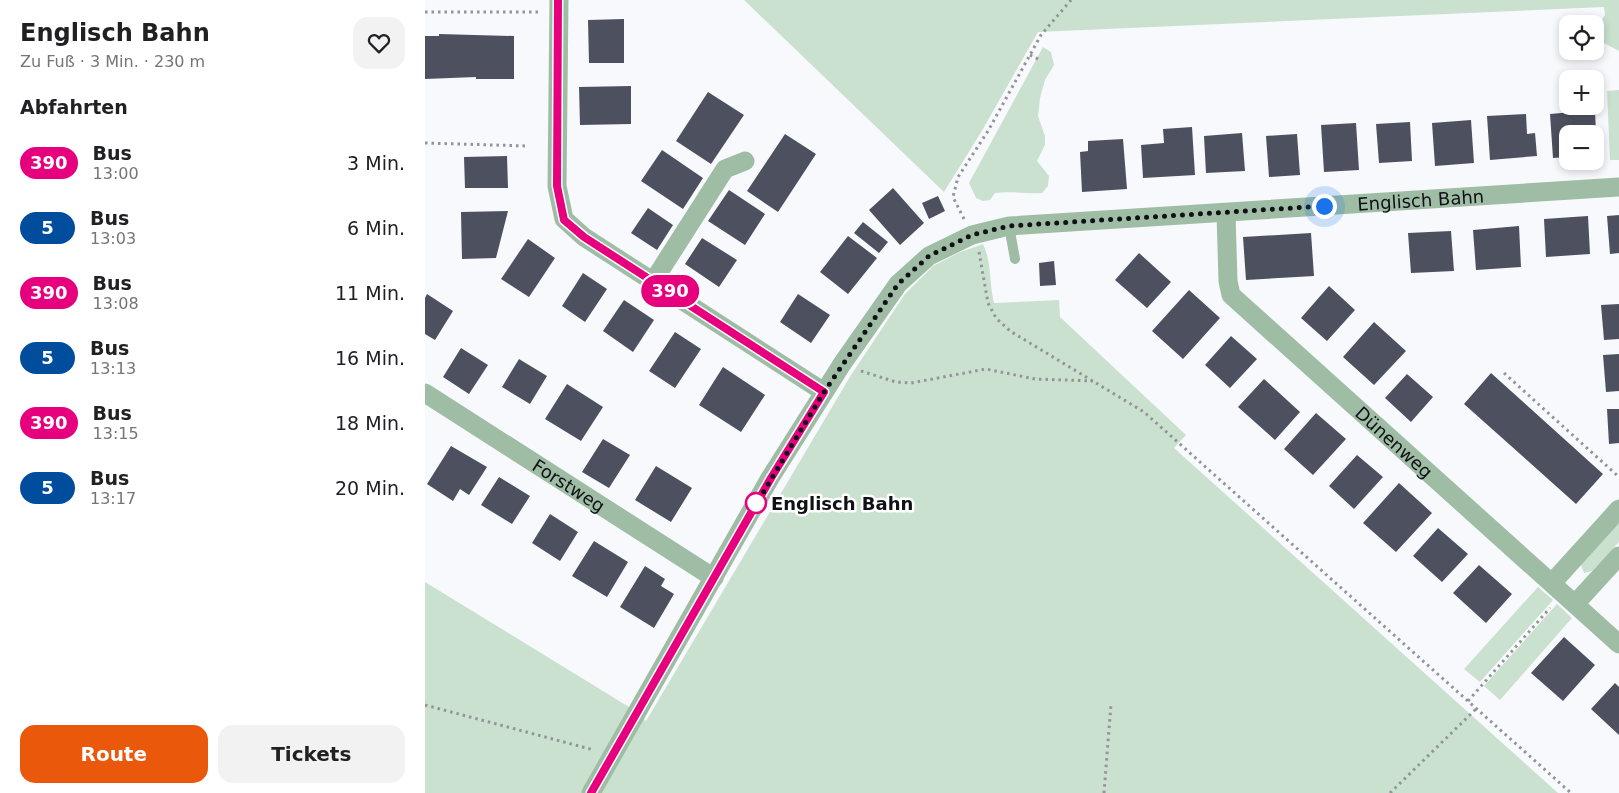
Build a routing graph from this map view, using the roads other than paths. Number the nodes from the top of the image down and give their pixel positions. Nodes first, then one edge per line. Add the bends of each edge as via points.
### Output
1 (559, 6) edge
2 (745, 160) dead end
3 (1619, 187) edge
4 (1226, 213) junction
5 (1009, 226) junction
6 (1015, 259) dead end
7 (654, 280) junction
8 (824, 392) junction
9 (425, 394) edge
10 (1619, 510) edge
11 (1619, 556) edge
12 (714, 578) junction
13 (1563, 593) junction
14 (1619, 644) edge
15 (591, 793) edge

1 - 7 street via 557,186 564,220 584,237
2 - 7 street via 725,169
3 - 4 street, Englisch Bahn
4 - 5 street, Englisch Bahn
4 - 13 street, Dünenweg via 1231,296
5 - 6 lane
5 - 8 street, Englisch Bahn via 964,238 929,256 898,284
7 - 8 street
8 - 12 street, Englisch Bahn
9 - 12 street, Forstweg
10 - 13 street
11 - 13 street
12 - 15 street, Englisch Bahn
13 - 14 street, Dünenweg

